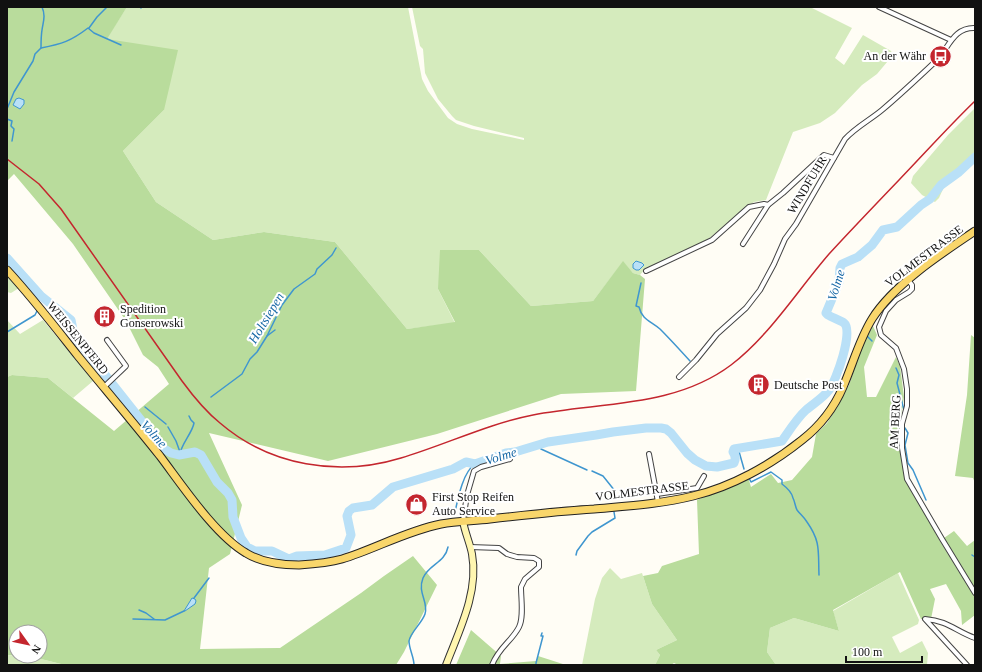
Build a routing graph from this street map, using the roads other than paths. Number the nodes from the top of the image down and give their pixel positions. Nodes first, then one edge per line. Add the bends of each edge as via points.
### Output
1 (879, 7) edge
2 (975, 28) edge
3 (951, 40) junction
4 (834, 158) junction
5 (768, 205) junction
6 (975, 232) edge
7 (743, 244) dead end
8 (646, 271) dead end
9 (9, 272) edge
10 (908, 280) junction
11 (107, 340) dead end
12 (679, 378) dead end
13 (106, 386) junction
14 (648, 454) dead end
15 (510, 459) dead end
16 (704, 476) dead end
17 (657, 494) junction
18 (658, 502) junction
19 (463, 521) junction
20 (232, 544) joint
21 (470, 547) junction
22 (975, 594) edge
23 (975, 638) edge
24 (446, 665) edge
25 (492, 665) edge
26 (967, 665) edge

1 - 3 street
2 - 3 street, WINDFUHR via 965,29
3 - 4 street, WINDFUHR via 941,56 902,94 849,135
4 - 5 street via 824,155
4 - 12 street, WINDFUHR via 785,239 760,290 746,308 716,334
5 - 7 street
5 - 8 street via 749,207 712,240
6 - 10 main road, VOLMESTRASSE
9 - 13 main road, WEISSENPFERD
10 - 18 main road, VOLMESTRASSE via 889,296 871,320 858,345 836,402 805,438 748,475 694,496
10 - 22 street, AM BERG via 912,289 886,310 879,327 881,335 896,348 904,369 907,406 902,424 902,448 908,479
11 - 13 street via 126,366
13 - 20 main road, WEISSENPFERD via 206,515
14 - 17 street
15 - 19 street via 474,471
16 - 17 street via 697,488
17 - 18 street
18 - 19 main road, VOLMESTRASSE
19 - 20 main road, VOLMESTRASSE via 439,524 404,534 340,560 318,564 279,565 249,555
19 - 21 main road
21 - 24 main road via 473,569 470,594 463,621
21 - 25 street via 499,548 517,557 534,558 540,564 522,583 519,627 499,651
23 - 26 street via 946,623 925,619

